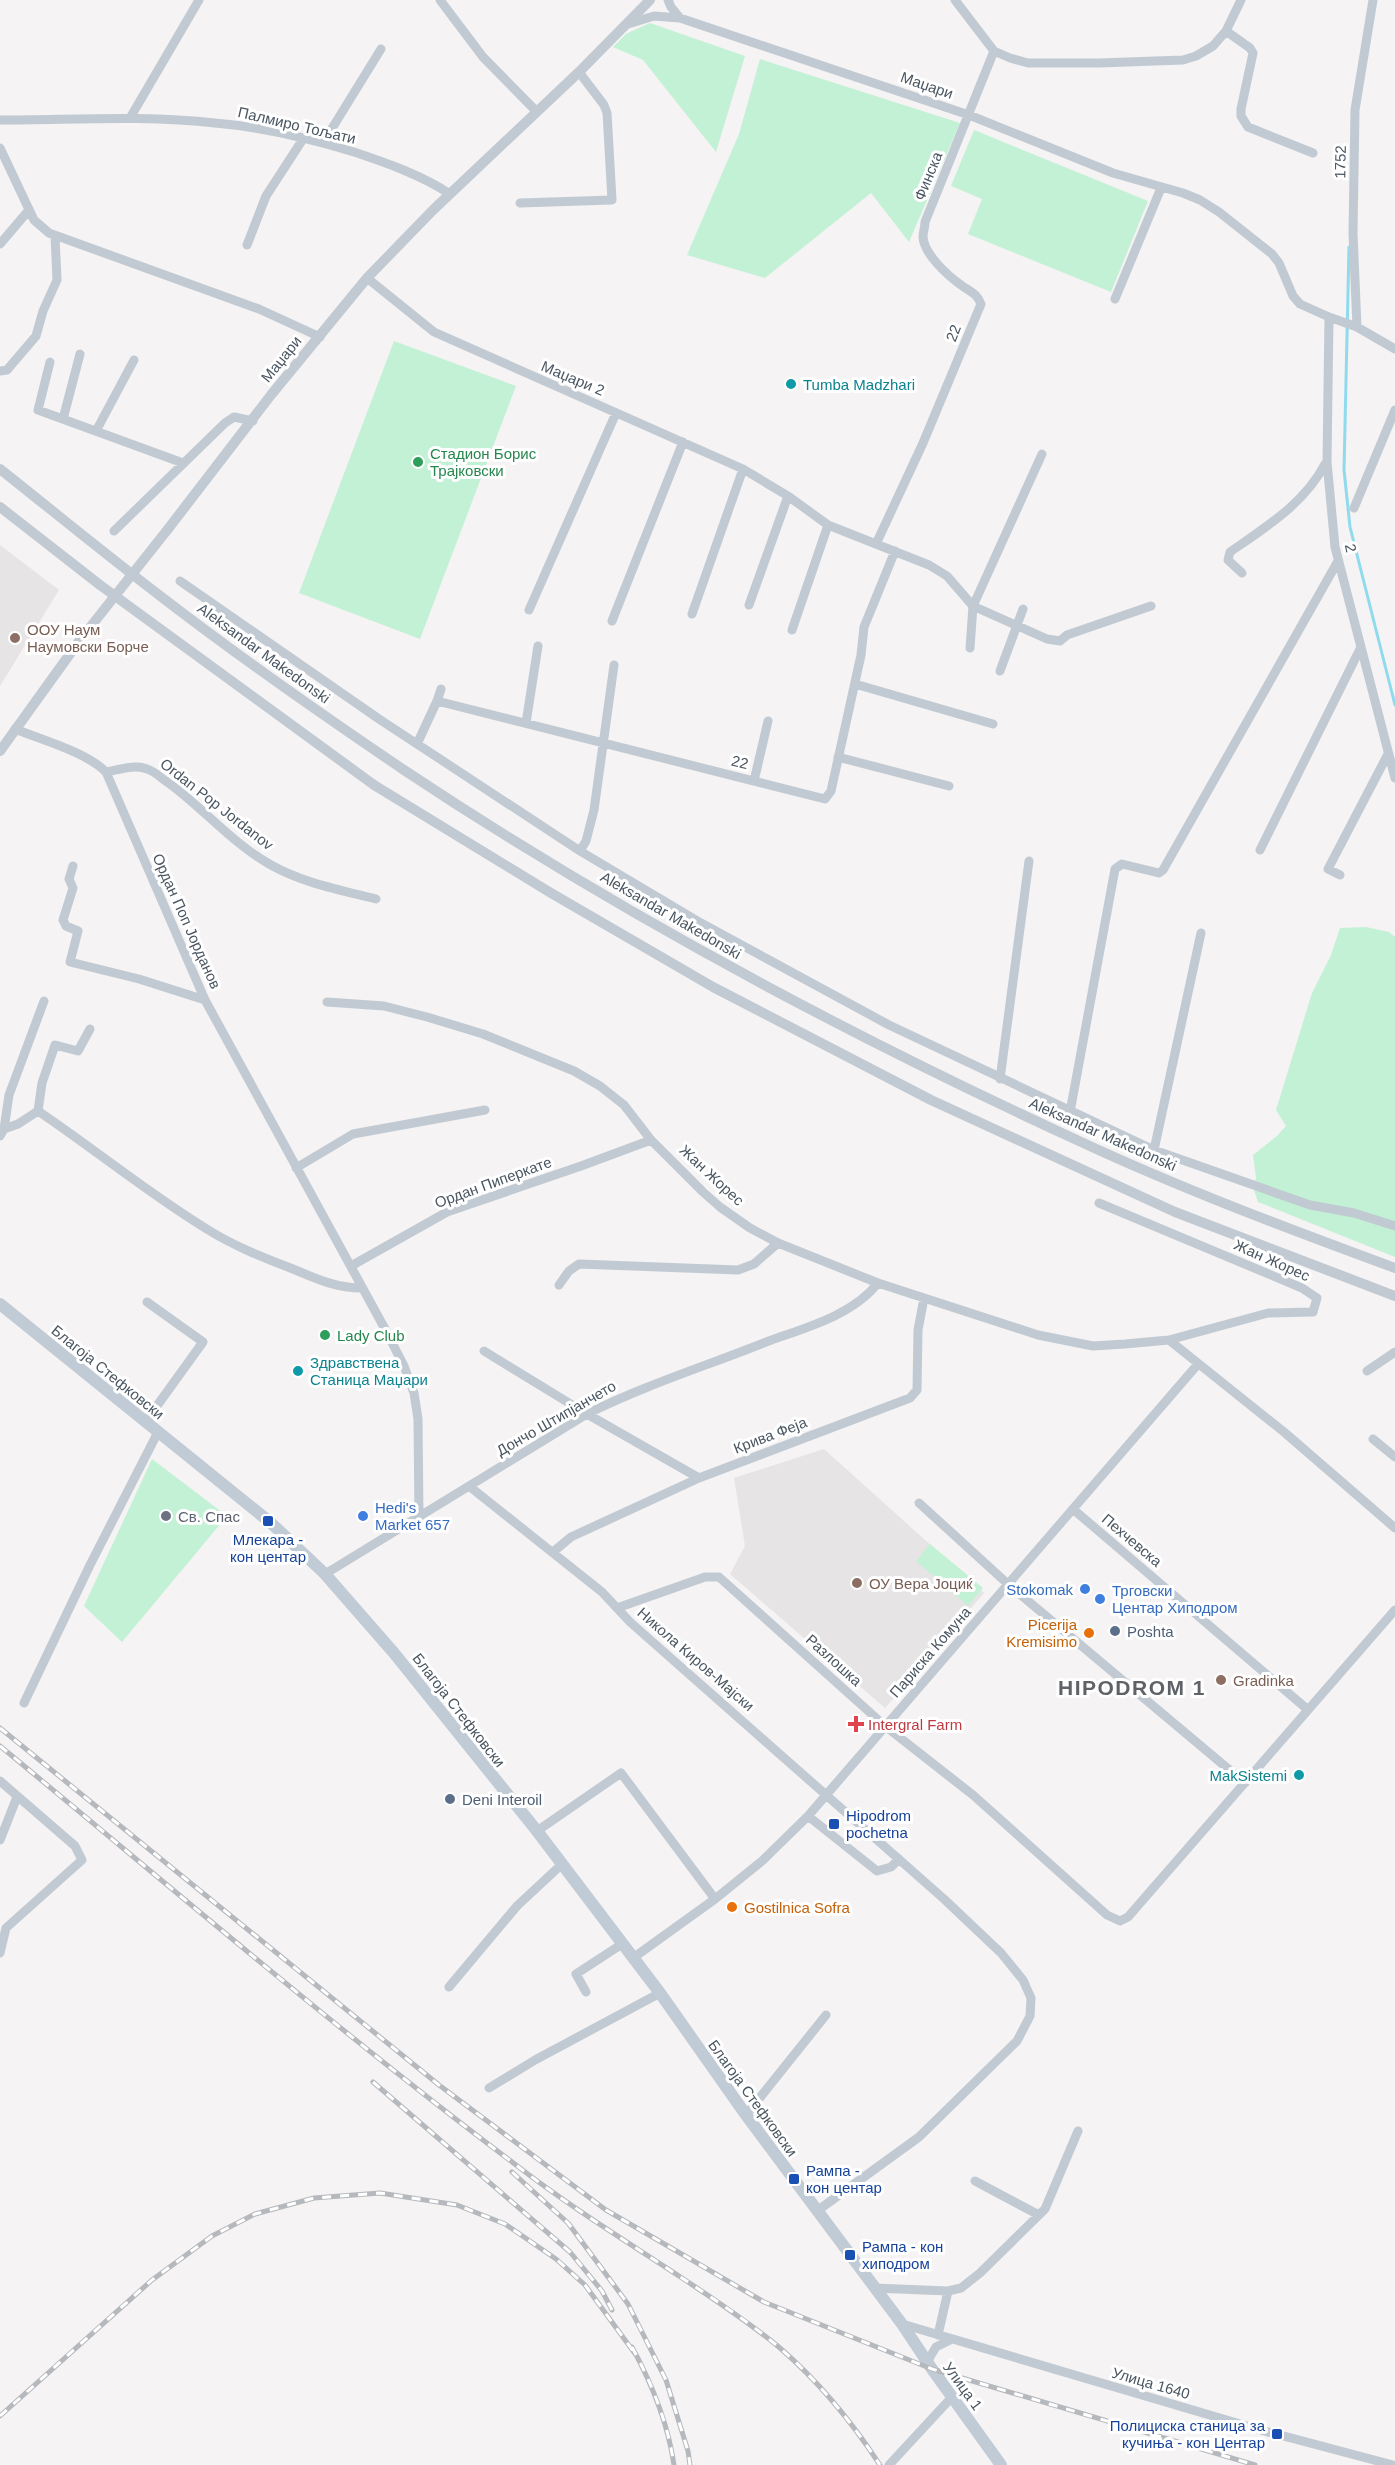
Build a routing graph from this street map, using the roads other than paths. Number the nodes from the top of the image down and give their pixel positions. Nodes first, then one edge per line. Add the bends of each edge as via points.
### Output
1 (199, 0) edge
2 (440, 0) edge
3 (650, 0) edge
4 (668, 0) edge
5 (955, 0) edge
6 (1241, 0) edge
7 (1373, 0) edge
8 (680, 18) junction
9 (628, 24) junction
10 (1226, 31) junction
11 (381, 49) dead end
12 (994, 51) junction
13 (579, 72) junction
14 (537, 112) junction
15 (969, 115) junction
16 (130, 118) junction
17 (0, 120) edge
18 (303, 139) junction
19 (323, 143) junction
20 (0, 148) edge
21 (1313, 153) dead end
22 (1161, 188) junction
23 (450, 194) junction
24 (520, 203) dead end
25 (29, 210) junction
26 (55, 236) junction
27 (0, 244) edge
28 (247, 246) dead end
29 (367, 278) junction
30 (978, 296) joint
31 (1115, 299) dead end
32 (1329, 318) junction
33 (1357, 327) junction
34 (320, 337) junction
35 (1395, 349) edge
36 (80, 354) dead end
37 (134, 360) dead end
38 (50, 362) dead end
39 (0, 371) edge
40 (1395, 410) edge
41 (616, 413) junction
42 (63, 418) junction
43 (253, 421) junction
44 (96, 431) junction
45 (683, 442) junction
46 (1042, 454) dead end
47 (1327, 462) junction
48 (183, 463) junction
49 (0, 469) edge
50 (743, 469) junction
51 (788, 496) junction
52 (0, 507) edge
53 (1354, 508) dead end
54 (828, 525) junction
55 (114, 531) dead end
56 (876, 544) junction
57 (895, 551) junction
58 (1338, 561) junction
59 (1242, 573) dead end
60 (180, 581) dead end
61 (749, 605) dead end
62 (973, 606) junction
63 (1151, 606) dead end
64 (1023, 609) dead end
65 (529, 610) dead end
66 (692, 614) dead end
67 (612, 621) dead end
68 (1016, 626) junction
69 (792, 630) dead end
70 (538, 646) dead end
71 (1361, 647) junction
72 (970, 648) dead end
73 (614, 665) dead end
74 (1000, 671) dead end
75 (855, 684) junction
76 (441, 689) dead end
77 (437, 701) junction
78 (768, 721) dead end
79 (526, 723) junction
80 (993, 724) dead end
81 (15, 729) junction
82 (417, 744) junction
83 (604, 745) junction
84 (0, 751) edge
85 (1388, 754) junction
86 (838, 757) junction
87 (106, 772) junction
88 (1395, 778) edge
89 (754, 781) junction
90 (949, 786) dead end
91 (1260, 850) dead end
92 (580, 851) junction
93 (1029, 861) dead end
94 (73, 866) dead end
95 (1340, 875) dead end
96 (376, 899) dead end
97 (1201, 933) dead end
98 (205, 1000) junction
99 (45, 1001) dead end
100 (327, 1002) dead end
101 (90, 1029) dead end
102 (1000, 1078) junction
103 (485, 1110) dead end
104 (38, 1111) junction
105 (1070, 1112) junction
106 (2, 1133) edge
107 (651, 1140) junction
108 (1154, 1150) junction
109 (296, 1168) junction
110 (1099, 1203) dead end
111 (1395, 1226) edge
112 (778, 1243) junction
113 (351, 1266) junction
114 (1395, 1268) edge
115 (878, 1283) junction
116 (559, 1286) dead end
117 (362, 1288) junction
118 (1395, 1296) edge
119 (924, 1298) junction
120 (147, 1302) dead end
121 (0, 1304) edge
122 (1169, 1340) junction
123 (484, 1351) dead end
124 (1395, 1352) edge
125 (1198, 1364) junction
126 (1367, 1371) dead end
127 (587, 1414) junction
128 (146, 1421) junction
129 (158, 1432) junction
130 (1373, 1439) dead end
131 (1395, 1457) edge
132 (699, 1478) junction
133 (469, 1486) junction
134 (919, 1503) dead end
135 (1074, 1510) junction
136 (418, 1518) junction
137 (1395, 1528) edge
138 (553, 1552) junction
139 (325, 1574) junction
140 (1009, 1585) junction
141 (617, 1608) junction
142 (1395, 1610) edge
143 (24, 1703) dead end
144 (1307, 1709) junction
145 (885, 1726) junction
146 (0, 1781) edge
147 (1245, 1783) junction
148 (828, 1795) junction
149 (17, 1797) junction
150 (808, 1816) junction
151 (537, 1831) junction
152 (0, 1840) edge
153 (899, 1859) junction
154 (561, 1865) junction
155 (715, 1899) junction
156 (622, 1944) junction
157 (0, 1953) edge
158 (633, 1958) junction
159 (449, 1987) dead end
160 (586, 1992) dead end
161 (660, 1993) junction
162 (826, 2015) dead end
163 (489, 2088) dead end
164 (746, 2115) junction
165 (1078, 2131) dead end
166 (975, 2181) dead end
167 (817, 2211) junction
168 (1039, 2216) junction
169 (874, 2288) junction
170 (948, 2291) junction
171 (902, 2324) junction
172 (938, 2335) junction
173 (952, 2339) junction
174 (927, 2362) junction
175 (952, 2397) junction
176 (889, 2465) edge
177 (1001, 2465) edge
178 (1393, 2465) edge

1 - 16 street
2 - 14 street via 483,57
3 - 9 street, Маџари
4 - 8 street
5 - 12 street
6 - 10 street
7 - 33 street, 1752 via 1355,110 1353,233
8 - 9 street, Маџари via 654,16
8 - 15 street, Маџари
9 - 13 street, Маџари
10 - 12 street via 1213,46 1183,60 1028,63
10 - 21 street via 1253,53 1240,109 1243,122
11 - 19 street
12 - 15 street, Финска
13 - 14 street, Маџари
13 - 24 street via 607,113 612,200
14 - 23 street, Маџари
15 - 22 street, Маџари via 1113,173
15 - 30 street, Финска via 925,222 923,238 940,265
16 - 17 street, Палмиро Тољати
16 - 18 street, Палмиро Тољати via 215,123
18 - 19 street, Палмиро Тољати
18 - 28 street via 266,196
19 - 23 street, Палмиро Тољати via 399,168
20 - 25 street
22 - 31 street
22 - 32 street via 1183,193 1219,212 1272,254 1300,304
23 - 29 street, Маџари
25 - 26 street via 42,228
25 - 27 street
26 - 34 street via 259,309
26 - 39 street via 57,280 36,336 7,370
29 - 34 street, Маџари
29 - 41 street, Маџари 2 via 434,333
30 - 56 street, 22 via 981,304 962,351
32 - 33 street
32 - 47 street, 2
33 - 35 street
34 - 43 street, Маџари
36 - 42 street
37 - 44 street
38 - 42 street via 38,410
40 - 53 street
41 - 45 street
41 - 65 street, Маџари 2
42 - 44 street
43 - 48 street via 234,417
43 - 81 street, Маџари, bridge
44 - 48 street
45 - 50 street
45 - 67 street
46 - 62 street
47 - 58 street, 2
47 - 59 street via 1310,489 1230,552 1228,560
48 - 55 street
49 - 114 street, Aleksandar Makedonski via 158,594 298,696 461,807 624,907 906,1058 1081,1142 1255,1216
50 - 51 street
50 - 66 street
51 - 54 street
51 - 61 street
52 - 118 street via 374,785 712,987 931,1100 1175,1212
54 - 56 street
54 - 69 street
56 - 57 street
57 - 62 street via 939,570
57 - 75 street, 22 via 864,627
58 - 71 street, 2
58 - 105 street via 1162,872 1122,864 1115,869
60 - 82 street
62 - 68 street
62 - 72 street
63 - 68 street via 1057,642
64 - 68 street
68 - 74 street
70 - 79 street
71 - 85 street, 2
71 - 91 street
73 - 83 street
75 - 80 street
75 - 86 street, 22
76 - 77 street
77 - 79 street, 22
77 - 82 street
78 - 89 street
79 - 83 street, 22
81 - 84 street, Маџари
81 - 87 street via 84,758
82 - 92 street
83 - 89 street, 22
83 - 92 street via 594,810
85 - 88 street, 2
85 - 95 street via 1328,869
86 - 89 street, 22 via 831,791 825,799
86 - 90 street
87 - 96 street, Ordan Pop Jordanov via 148,769 269,864 321,885
87 - 98 street, Ордан Поп Јорданов
92 - 102 street via 776,964 889,1025
93 - 102 street
94 - 98 street via 69,879 73,888 63,920 66,926 78,931 70,962
97 - 108 street
98 - 109 street, Ордан Поп Јорданов
99 - 106 street via 9,1095
100 - 107 street, Жан Жорес via 384,1006 427,1017 483,1034 574,1071 624,1105
101 - 104 street via 78,1051 55,1045 42,1083
102 - 105 street
103 - 109 street via 353,1134
104 - 106 street
104 - 117 street via 212,1233 341,1288
105 - 108 street
107 - 112 street, Жан Жорес via 720,1207
107 - 113 street, Ордан Пиперкате via 447,1212
108 - 111 street via 1310,1205
109 - 113 street, Ордан Поп Јорданов
110 - 122 street, Жан Жорес via 1302,1288 1317,1298 1313,1312 1268,1313
112 - 115 street, Жан Жорес
112 - 116 street via 746,1268 579,1264
113 - 117 street, Ордан Поп Јорданов
115 - 119 street, Жан Жорес
115 - 127 street, Дончо Штипјанчето via 861,1300 821,1321 618,1398
117 - 136 street, Ордан Поп Јорданов via 404,1366 414,1393 418,1419
119 - 122 street, Жан Жорес via 1038,1335 1094,1346
119 - 132 street, Крива Феја via 918,1330 917,1390 910,1398
120 - 128 street via 202,1342
121 - 128 main road, Благоја Стефковски
122 - 125 street
123 - 127 street
124 - 126 street
125 - 135 street, Париска Комуна
125 - 137 street
127 - 132 street
127 - 133 street, Дончо Штипјанчето
128 - 129 main road, Благоја Стефковски
129 - 139 main road, Благоја Стефковски via 271,1523
129 - 143 street
130 - 131 street
132 - 138 street, Крива Феја via 570,1537
133 - 136 street, Дончо Штипјанчето
133 - 138 street, Никола Киров-Мајски
134 - 140 street
135 - 140 street, Париска Комуна
135 - 144 street, Пехчевска
136 - 139 street, Дончо Штипјанчето
138 - 141 street, Никола Киров-Мајски
139 - 151 main road, Благоја Стефковски via 421,1685
140 - 145 street, Париска Комуна
140 - 147 street
141 - 145 street, Разлошка via 705,1577 719,1577
141 - 148 street, Никола Киров-Мајски
142 - 144 street
144 - 147 street
145 - 147 street, Разлошка via 973,1795 1112,1919 1124,1921
145 - 148 street, Париска Комуна
146 - 149 street
148 - 150 street, Париска Комуна
148 - 153 street, Никола Киров-Мајски
149 - 152 street
149 - 157 street via 75,1846 82,1860 6,1928
150 - 153 street via 877,1871 891,1867
150 - 155 street, Париска Комуна
151 - 154 main road, Благоја Стефковски
151 - 155 street via 621,1773
153 - 167 street, Никола Киров-Мајски via 1001,1953 1023,1980 1031,1998 1030,2016 1017,2041 919,2137
154 - 156 main road, Благоја Стефковски
154 - 159 street via 517,1906
155 - 158 street, Париска Комуна
156 - 158 main road, Благоја Стефковски
156 - 160 street via 576,1974
158 - 161 main road, Благоја Стефковски
161 - 163 street
161 - 164 main road, Благоја Стефковски
162 - 164 street
164 - 167 main road, Благоја Стефковски
165 - 168 street via 1051,2198
166 - 168 street
167 - 169 main road, Благоја Стефковски
168 - 170 street via 980,2273 961,2288
169 - 170 street
169 - 171 main road, Благоја Стефковски
170 - 172 street
171 - 172 street, Улица 1640
171 - 174 main road, Улица 1
172 - 173 street, Улица 1640
173 - 174 street via 936,2347
173 - 178 street, Улица 1640
174 - 175 main road, Улица 1
175 - 176 street
175 - 177 main road, Улица 1

